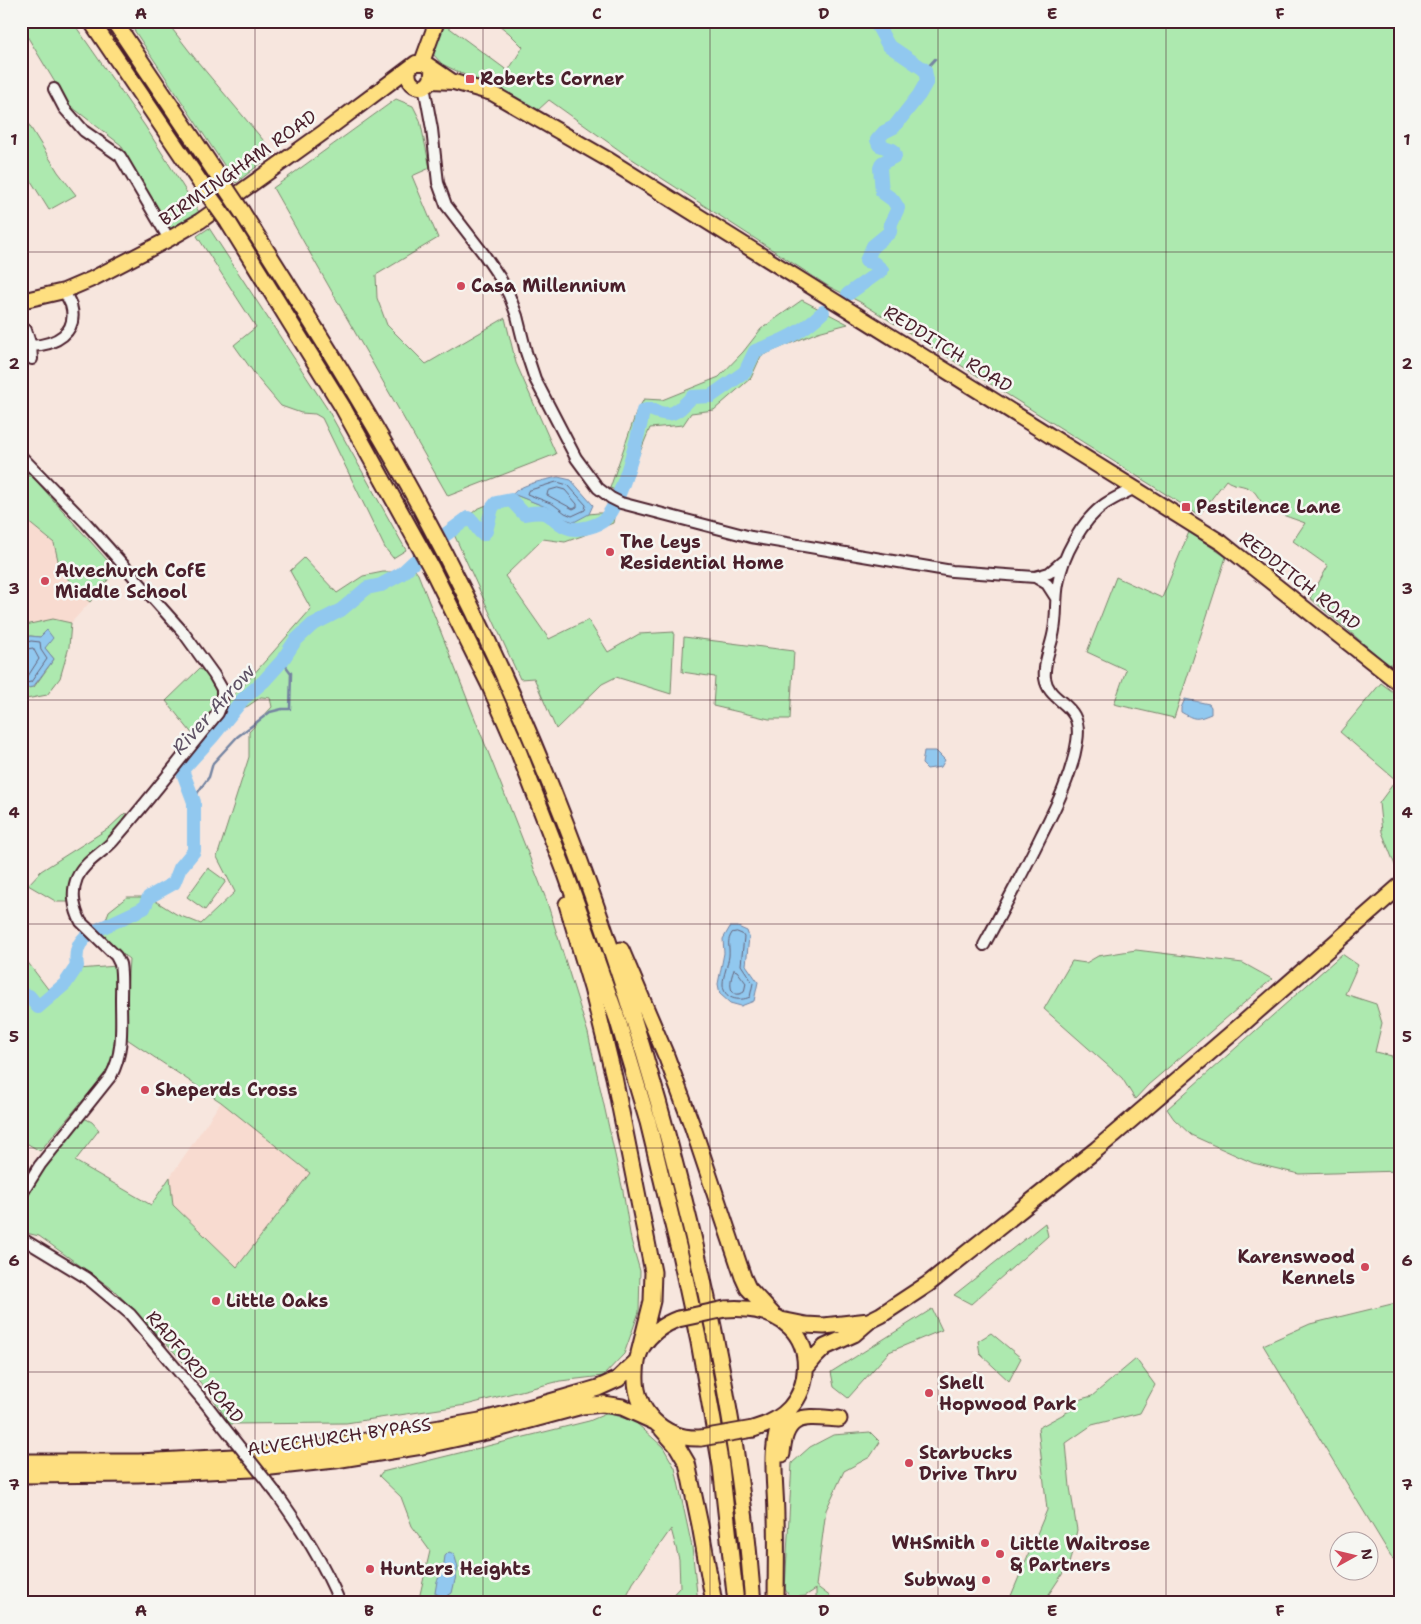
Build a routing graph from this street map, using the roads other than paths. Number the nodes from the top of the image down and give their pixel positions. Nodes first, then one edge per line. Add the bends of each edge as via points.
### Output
1 (91, 21) edge
2 (114, 21) edge
3 (432, 23) edge
4 (426, 64) junction
5 (409, 76) junction
6 (454, 82) junction
7 (427, 84) junction
8 (55, 96) dead end
9 (169, 239) junction
10 (64, 290) junction
11 (21, 301) edge
12 (26, 330) dead end
13 (31, 346) junction
14 (32, 359) dead end
15 (21, 456) edge
16 (1135, 488) junction
17 (1063, 561) junction
18 (1035, 577) junction
19 (1056, 598) junction
20 (1400, 684) edge
21 (544, 815) junction
22 (1400, 886) edge
23 (594, 898) junction
24 (984, 945) dead end
25 (21, 1195) edge
26 (21, 1238) edge
27 (777, 1318) junction
28 (869, 1321) junction
29 (638, 1357) junction
30 (806, 1368) junction
31 (783, 1415) junction
32 (839, 1419) dead end
33 (659, 1426) junction
34 (21, 1462) edge
35 (21, 1475) edge
36 (776, 1518) junction
37 (340, 1603) edge
38 (714, 1603) edge
39 (736, 1603) edge
40 (753, 1603) edge
41 (776, 1603) edge

1 - 21 highway, bridge via 228,222 342,406 432,570 489,684
2 - 23 highway, bridge via 330,351 430,525 535,748
3 - 4 main road
4 - 5 main road via 416,63
4 - 6 main road, REDDITCH ROAD
4 - 7 main road via 432,72
5 - 7 main road via 417,87
5 - 9 main road, BIRMINGHAM ROAD via 386,85 236,196
6 - 7 main road, REDDITCH ROAD
6 - 16 main road, REDDITCH ROAD via 492,93 607,159
7 - 18 street via 441,195 509,295 535,379 572,451 593,481 611,498 752,536 952,571
8 - 9 street via 84,131 120,156
9 - 10 main road, BIRMINGHAM ROAD
10 - 11 main road, BIRMINGHAM ROAD
10 - 13 street via 71,305 72,321 68,331 60,339
12 - 13 street
13 - 14 street
15 - 25 street via 172,618 214,675 223,696 218,713 140,811 78,877 74,896 78,916 120,964 119,1055 110,1076 40,1165
16 - 17 street via 1095,513
16 - 20 main road, REDDITCH ROAD via 1222,543
17 - 18 street via 1049,573
17 - 19 street
18 - 19 street via 1047,584
19 - 24 street via 1045,678 1076,718 1077,745 1050,818
21 - 29 highway via 614,1076 653,1272 652,1301
21 - 39 highway via 614,1012 648,1122 699,1342 721,1466
22 - 28 highway via 1097,1149 928,1284
23 - 27 highway via 618,942 667,1058 743,1277 748,1288
23 - 40 highway via 645,1056 702,1271 744,1506
26 - 37 street, RADFORD ROAD, bridge via 87,1278 130,1314 206,1404 301,1527 329,1576
27 - 28 highway via 824,1326
27 - 29 highway, bridge via 755,1310 725,1309 678,1319 655,1333
27 - 30 highway via 799,1338
28 - 30 highway via 854,1334 824,1348
29 - 33 highway via 636,1386 640,1401
29 - 34 highway, ALVECHURCH BYPASS via 618,1379 598,1388 471,1423 343,1445 243,1456 139,1462
30 - 31 highway via 798,1396
31 - 33 highway, bridge via 753,1428 701,1438 675,1435
31 - 36 highway via 773,1447
32 - 36 highway via 800,1418 788,1431 782,1447
33 - 35 highway, ALVECHURCH BYPASS via 622,1407 603,1404 582,1406 422,1446 335,1460 253,1469
33 - 38 highway via 687,1463
36 - 41 highway

